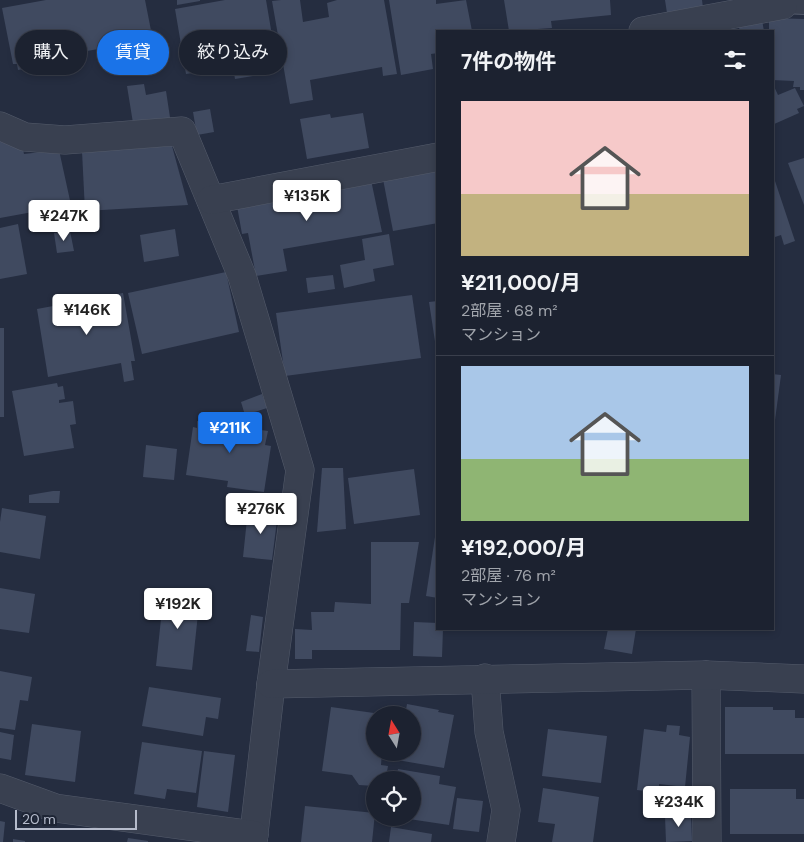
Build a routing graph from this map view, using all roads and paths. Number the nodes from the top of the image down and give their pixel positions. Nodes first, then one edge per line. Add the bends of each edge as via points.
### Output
1 (790, 4) edge
2 (648, 30) edge
3 (0, 126) edge
4 (436, 157) edge
5 (211, 200) junction
6 (706, 675) junction
7 (485, 678) junction
8 (804, 679) edge
9 (271, 684) junction
10 (0, 788) edge
11 (253, 838) edge
12 (501, 842) edge
13 (706, 842) edge

1 - 2 street
3 - 5 street via 25,137 64,140 182,130
4 - 5 street
5 - 9 street via 242,276 300,470
6 - 7 street
6 - 8 street
6 - 13 street
7 - 9 street
7 - 12 street via 489,732 506,810
9 - 11 street
10 - 11 street via 55,808

